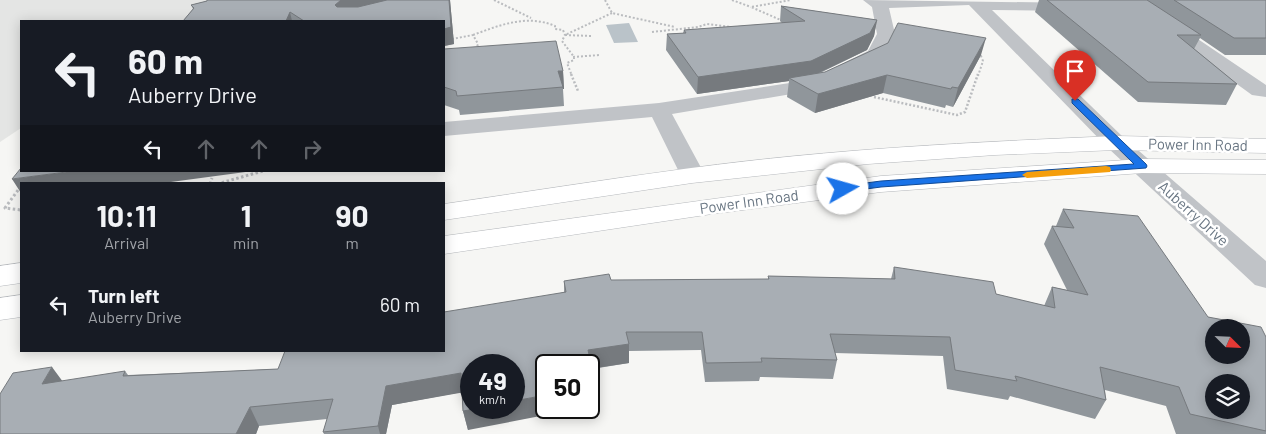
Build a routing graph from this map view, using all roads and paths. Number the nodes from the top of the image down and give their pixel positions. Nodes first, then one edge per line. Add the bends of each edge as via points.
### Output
1 (494, 0) edge
2 (605, 0) edge
3 (732, 0) edge
4 (791, 0) edge
5 (876, 2) edge
6 (974, 2) edge
7 (1135, 4) edge
8 (1092, 6) edge
9 (751, 7) junction
10 (1111, 7) edge
11 (612, 13) junction
12 (532, 18) junction
13 (787, 23) edge
14 (733, 27) edge
15 (679, 28) junction
16 (652, 32) dead end
17 (473, 35) junction
18 (566, 35) junction
19 (591, 36) dead end
20 (452, 39) edge
21 (971, 51) edge
22 (600, 55) dead end
23 (476, 56) edge
24 (573, 57) junction
25 (1266, 91) edge
26 (578, 92) dead end
27 (874, 97) edge
28 (659, 110) junction
29 (445, 129) edge
30 (1116, 143) junction
31 (1266, 146) edge
32 (1142, 166) junction
33 (1266, 168) edge
34 (260, 172) edge
35 (692, 175) junction
36 (212, 178) dead end
37 (211, 182) edge
38 (226, 182) edge
39 (20, 187) edge
40 (20, 210) edge
41 (445, 212) edge
42 (445, 245) edge
43 (20, 273) edge
44 (0, 276) edge
45 (1266, 278) edge
46 (20, 306) edge
47 (0, 309) edge

1 - 12 path
2 - 11 path
3 - 9 path
4 - 9 path
5 - 6 street
5 - 28 street via 886,34 876,55 832,77 814,85
6 - 8 street
6 - 30 street, Auberry Drive
7 - 10 street
7 - 25 street via 1259,91
9 - 13 path
11 - 15 path
11 - 18 path
12 - 17 path
12 - 18 path via 547,21
14 - 15 path via 707,24
15 - 16 path
17 - 20 path
17 - 23 path via 478,44
18 - 19 path
18 - 24 path via 562,41
21 - 27 path via 981,56 983,61 965,112 957,114
22 - 24 path
24 - 26 path via 574,60 567,63
28 - 29 street
28 - 35 street
30 - 31 main road, Power Inn Road
30 - 32 street, Auberry Drive
30 - 35 main road, Power Inn Road via 868,157
32 - 33 main road, Power Inn Road
32 - 42 main road, Power Inn Road via 881,184
32 - 45 street, Auberry Drive
34 - 38 path
35 - 41 main road, Power Inn Road
36 - 37 path
39 - 40 path via 5,208
43 - 44 main road
46 - 47 main road

